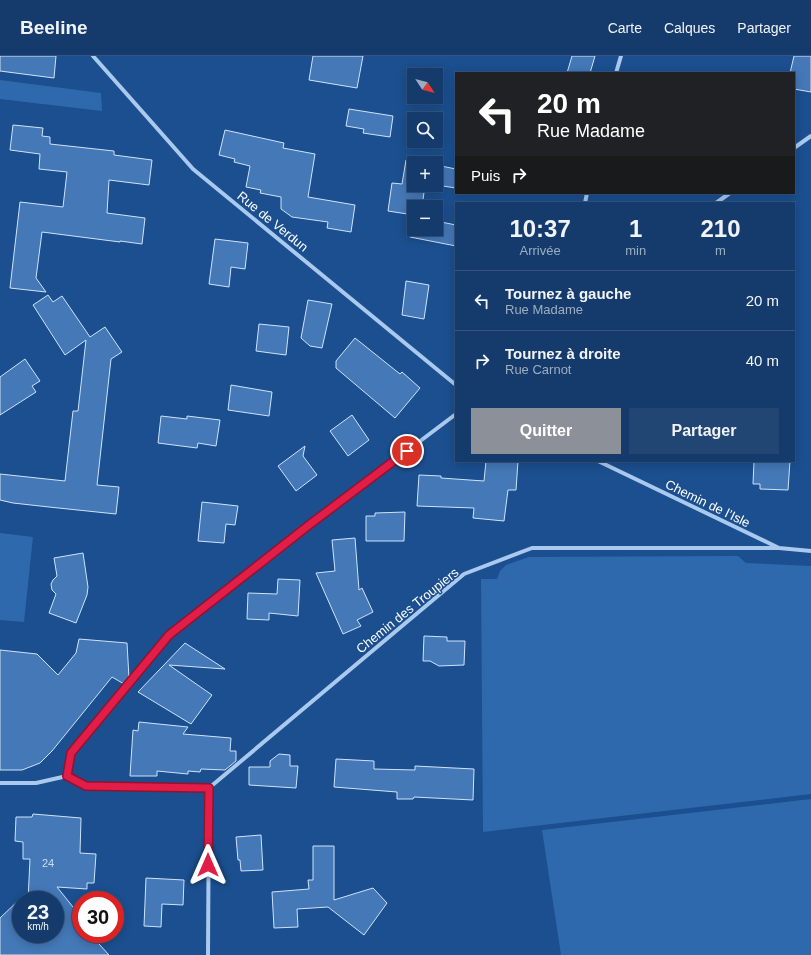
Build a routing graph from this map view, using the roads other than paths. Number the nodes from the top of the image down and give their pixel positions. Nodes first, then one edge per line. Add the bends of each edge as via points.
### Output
1 (93, 56) edge
2 (621, 56) edge
3 (616, 72) edge
4 (811, 136) edge
5 (795, 147) edge
6 (729, 194) edge
7 (717, 202) edge
8 (455, 383) edge
9 (455, 415) edge
10 (600, 462) edge
11 (779, 548) junction
12 (811, 551) edge
13 (67, 776) junction
14 (0, 783) edge
15 (209, 788) junction
16 (208, 955) edge

1 - 8 street, Rue de Verdun via 193,169
2 - 3 street
4 - 5 street
6 - 7 street
9 - 13 street via 169,635 71,753
10 - 11 street, Chemin de l’Isle
11 - 12 street, Chemin de l’Isle
11 - 15 street, Chemin des Troupiers via 532,548 464,574
13 - 14 street via 36,783
13 - 15 street via 86,786
15 - 16 street

